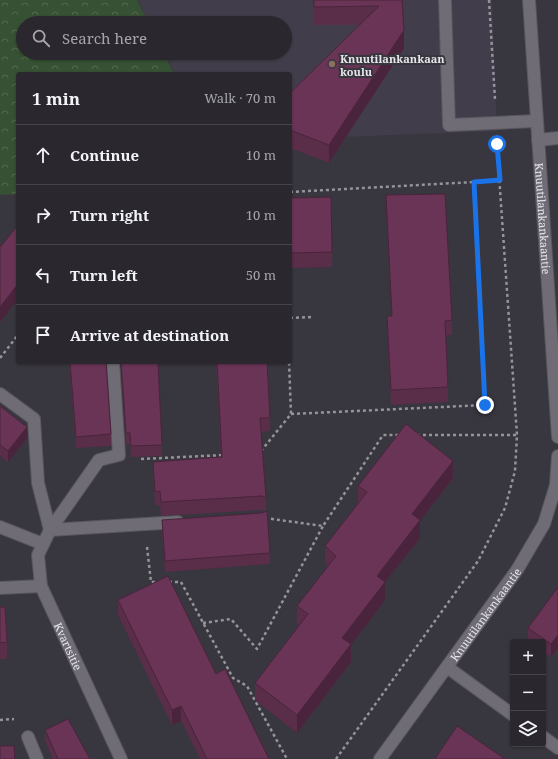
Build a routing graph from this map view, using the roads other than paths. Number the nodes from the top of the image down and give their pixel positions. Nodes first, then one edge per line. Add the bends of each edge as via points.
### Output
1 (445, 0) edge
2 (529, 0) edge
3 (536, 121) junction
4 (558, 138) edge
5 (538, 140) junction
6 (113, 364) edge
7 (0, 394) edge
8 (558, 437) edge
9 (558, 456) edge
10 (192, 522) edge
11 (0, 527) edge
12 (50, 530) junction
13 (43, 544) junction
14 (41, 586) junction
15 (0, 588) edge
16 (448, 667) junction
17 (510, 713) edge
18 (28, 737) dead end
19 (546, 739) edge
20 (558, 748) edge
21 (38, 759) edge
22 (121, 759) edge
23 (380, 759) edge

1 - 3 street via 449,125
2 - 3 street, Knuutilankankaantie
3 - 5 street, Knuutilankankaantie
4 - 5 street
5 - 8 street, Knuutilankankaantie
6 - 12 street, Kvartsitie via 119,454 99,460
7 - 12 street via 34,419 38,483
9 - 16 street, Knuutilankankaantie via 556,485 544,524 517,570
10 - 12 street
11 - 13 street
12 - 13 street, Kvartsitie
13 - 14 street, Kvartsitie via 38,555
14 - 15 street
14 - 22 street, Kvartsitie
16 - 17 street
16 - 23 street, Knuutilankankaantie
18 - 21 street
19 - 20 street

